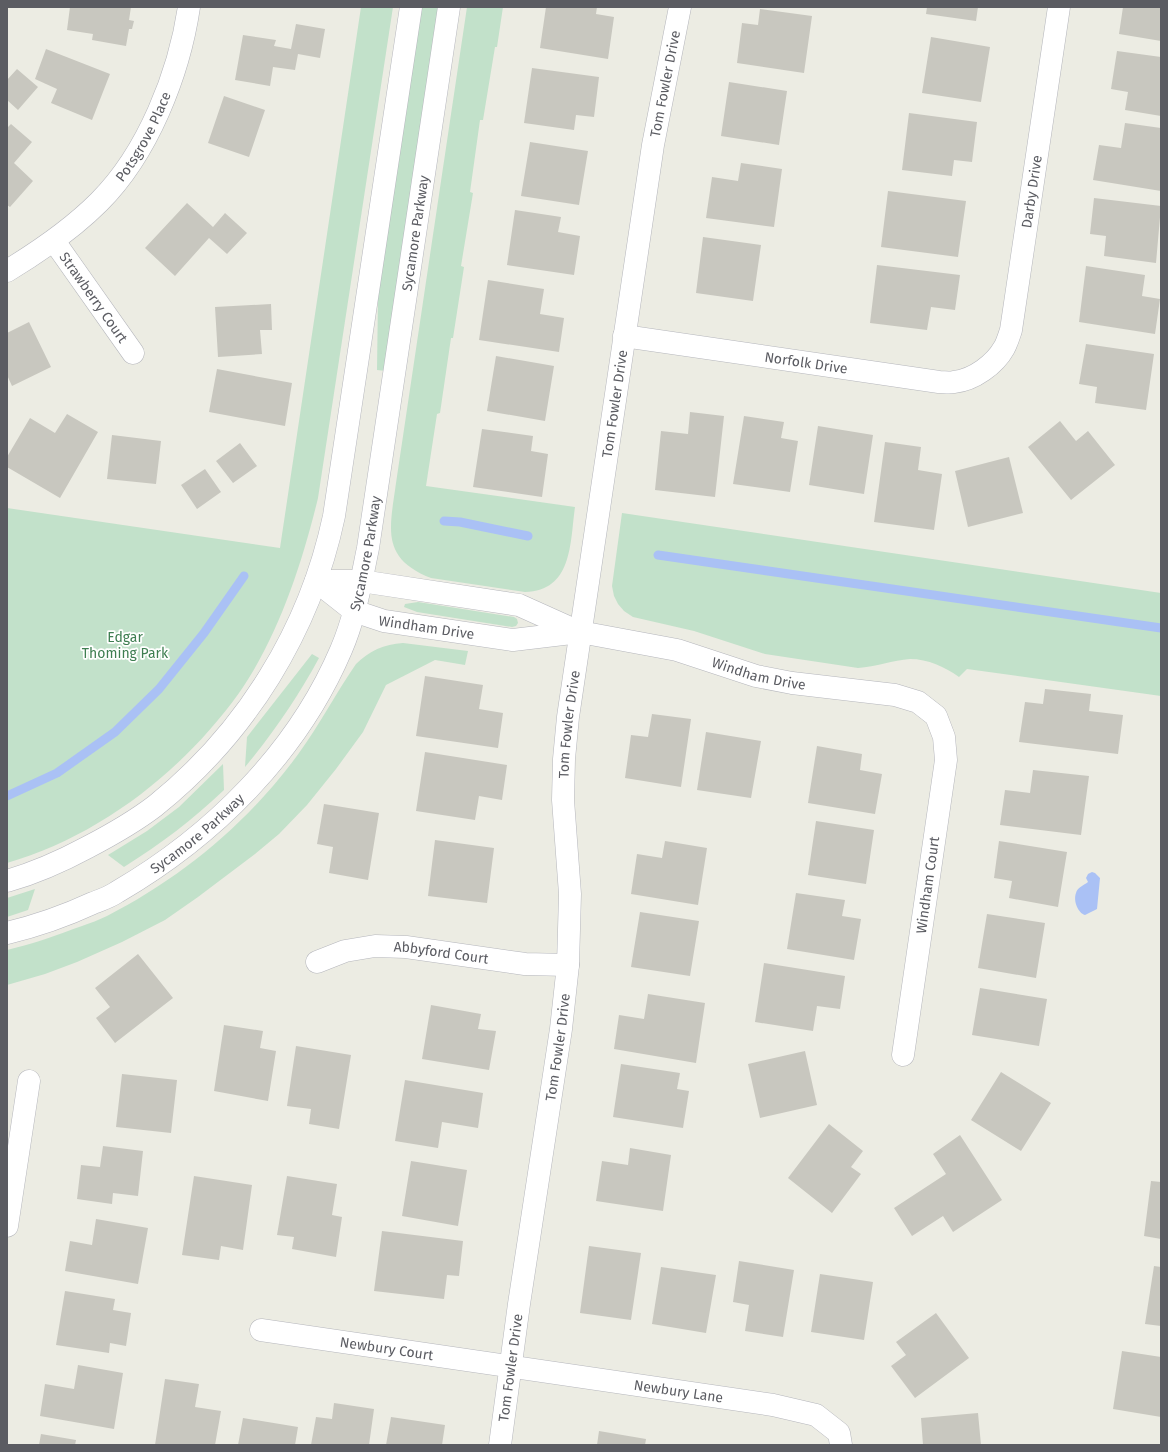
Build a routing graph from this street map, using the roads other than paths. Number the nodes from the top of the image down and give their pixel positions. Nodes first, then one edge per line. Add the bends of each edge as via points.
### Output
1 (189, 7) edge
2 (411, 7) edge
3 (449, 7) edge
4 (680, 7) edge
5 (1059, 7) edge
6 (54, 241) junction
7 (7, 270) edge
8 (624, 336) junction
9 (134, 353) dead end
10 (985, 369) joint
11 (316, 581) junction
12 (361, 581) junction
13 (354, 611) junction
14 (580, 632) junction
15 (936, 716) joint
16 (7, 881) edge
17 (7, 933) edge
18 (316, 962) dead end
19 (568, 966) junction
20 (903, 1055) dead end
21 (29, 1081) dead end
22 (7, 1226) edge
23 (262, 1330) dead end
24 (511, 1367) junction
25 (840, 1439) edge
26 (500, 1445) edge

1 - 6 street, Potsgrove Place via 181,51 169,88 135,155 100,201
2 - 11 street via 335,510 325,557
3 - 12 street, Sycamore Parkway
4 - 8 street, Tom Fowler Drive via 653,145
5 - 10 street, Darby Drive via 1011,330 1005,347
6 - 7 street, Potsgrove Place
6 - 9 street, Strawberry Court
8 - 10 street, Norfolk Drive via 939,382 971,378
8 - 14 street, Tom Fowler Drive
11 - 12 street, Windham Drive
11 - 13 street, Windham Drive
11 - 16 street via 288,646 263,688 232,730 196,770 154,806 112,834 62,861
12 - 13 street, Sycamore Parkway
12 - 14 street, Windham Drive via 519,605
13 - 14 street, Windham Drive via 384,621 513,640
13 - 17 street, Sycamore Parkway via 342,649 319,695 294,735 265,772 218,820 170,858 116,893 68,914
14 - 15 street, Windham Drive via 677,650 756,676 792,683 895,695 918,702
14 - 19 street, Tom Fowler Drive via 564,759 570,894
15 - 20 street, Windham Court via 944,737 946,760
18 - 19 street, Abbyford Court via 345,951 375,946 406,947 524,964
19 - 24 street, Tom Fowler Drive
21 - 22 street
23 - 24 street, Newbury Court
24 - 25 street, Newbury Lane via 773,1405 816,1415
24 - 26 street, Tom Fowler Drive

